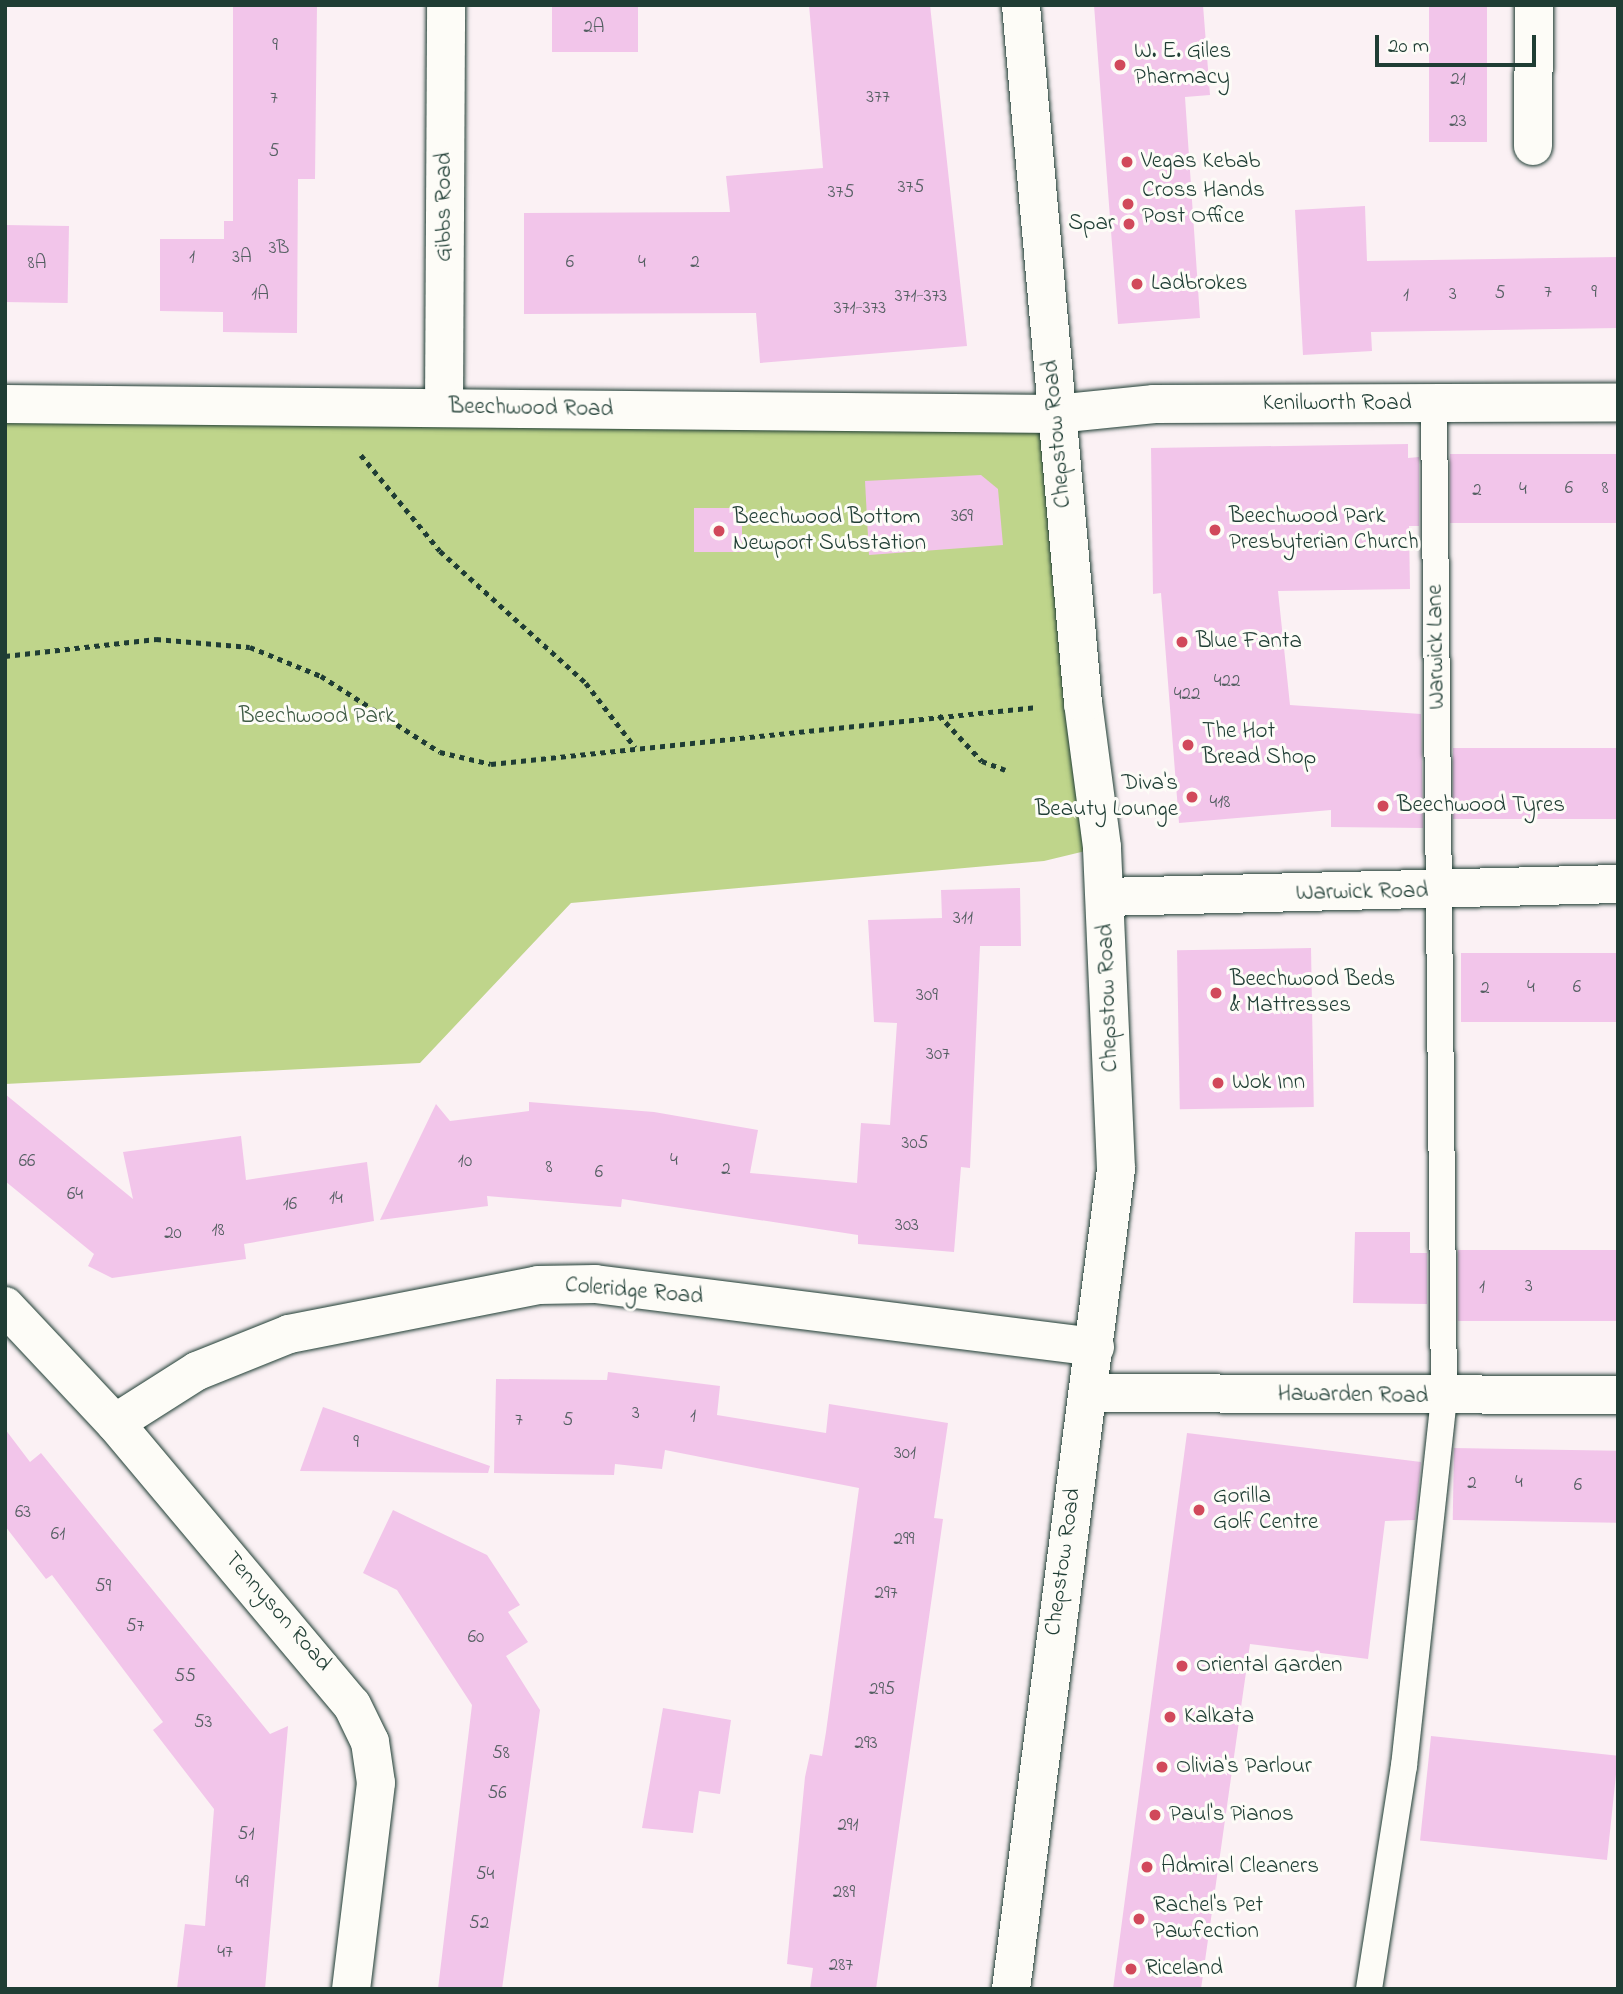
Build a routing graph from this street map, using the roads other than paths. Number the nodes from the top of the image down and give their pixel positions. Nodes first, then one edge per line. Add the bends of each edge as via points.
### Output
1 (446, 5) edge
2 (1021, 5) edge
3 (1534, 5) edge
4 (1533, 146) dead end
5 (1618, 402) edge
6 (1434, 403) junction
7 (5, 404) edge
8 (444, 408) junction
9 (1056, 414) junction
10 (1618, 884) edge
11 (1440, 891) junction
12 (1105, 897) junction
13 (5, 1306) edge
14 (1095, 1347) junction
15 (1087, 1393) junction
16 (1618, 1395) edge
17 (1444, 1397) junction
18 (115, 1423) junction
19 (351, 1989) edge
20 (1011, 1989) edge
21 (1369, 1989) edge

1 - 8 street, Gibbs Road
2 - 9 street, Chepstow Road
3 - 4 street
5 - 6 street, Kenilworth Road
6 - 9 street, Kenilworth Road via 1154,404
6 - 11 lane, Warwick Lane
7 - 8 street, Beechwood Road
8 - 9 street, Beechwood Road
9 - 12 street, Chepstow Road
10 - 11 street, Warwick Road
11 - 12 street, Warwick Road
11 - 17 lane, Warwick Lane
12 - 14 street, Chepstow Road via 1116,1170
13 - 18 street, Tennyson Road
14 - 15 street, Chepstow Road
14 - 18 street, Coleridge Road via 595,1284 538,1285 289,1334 197,1371
15 - 17 street, Hawarden Road
15 - 20 street, Chepstow Road
16 - 17 street, Hawarden Road
17 - 21 lane, Warwick Lane via 1404,1766
18 - 19 street, Tennyson Road via 332,1675 370,1742 376,1783 373,1832

